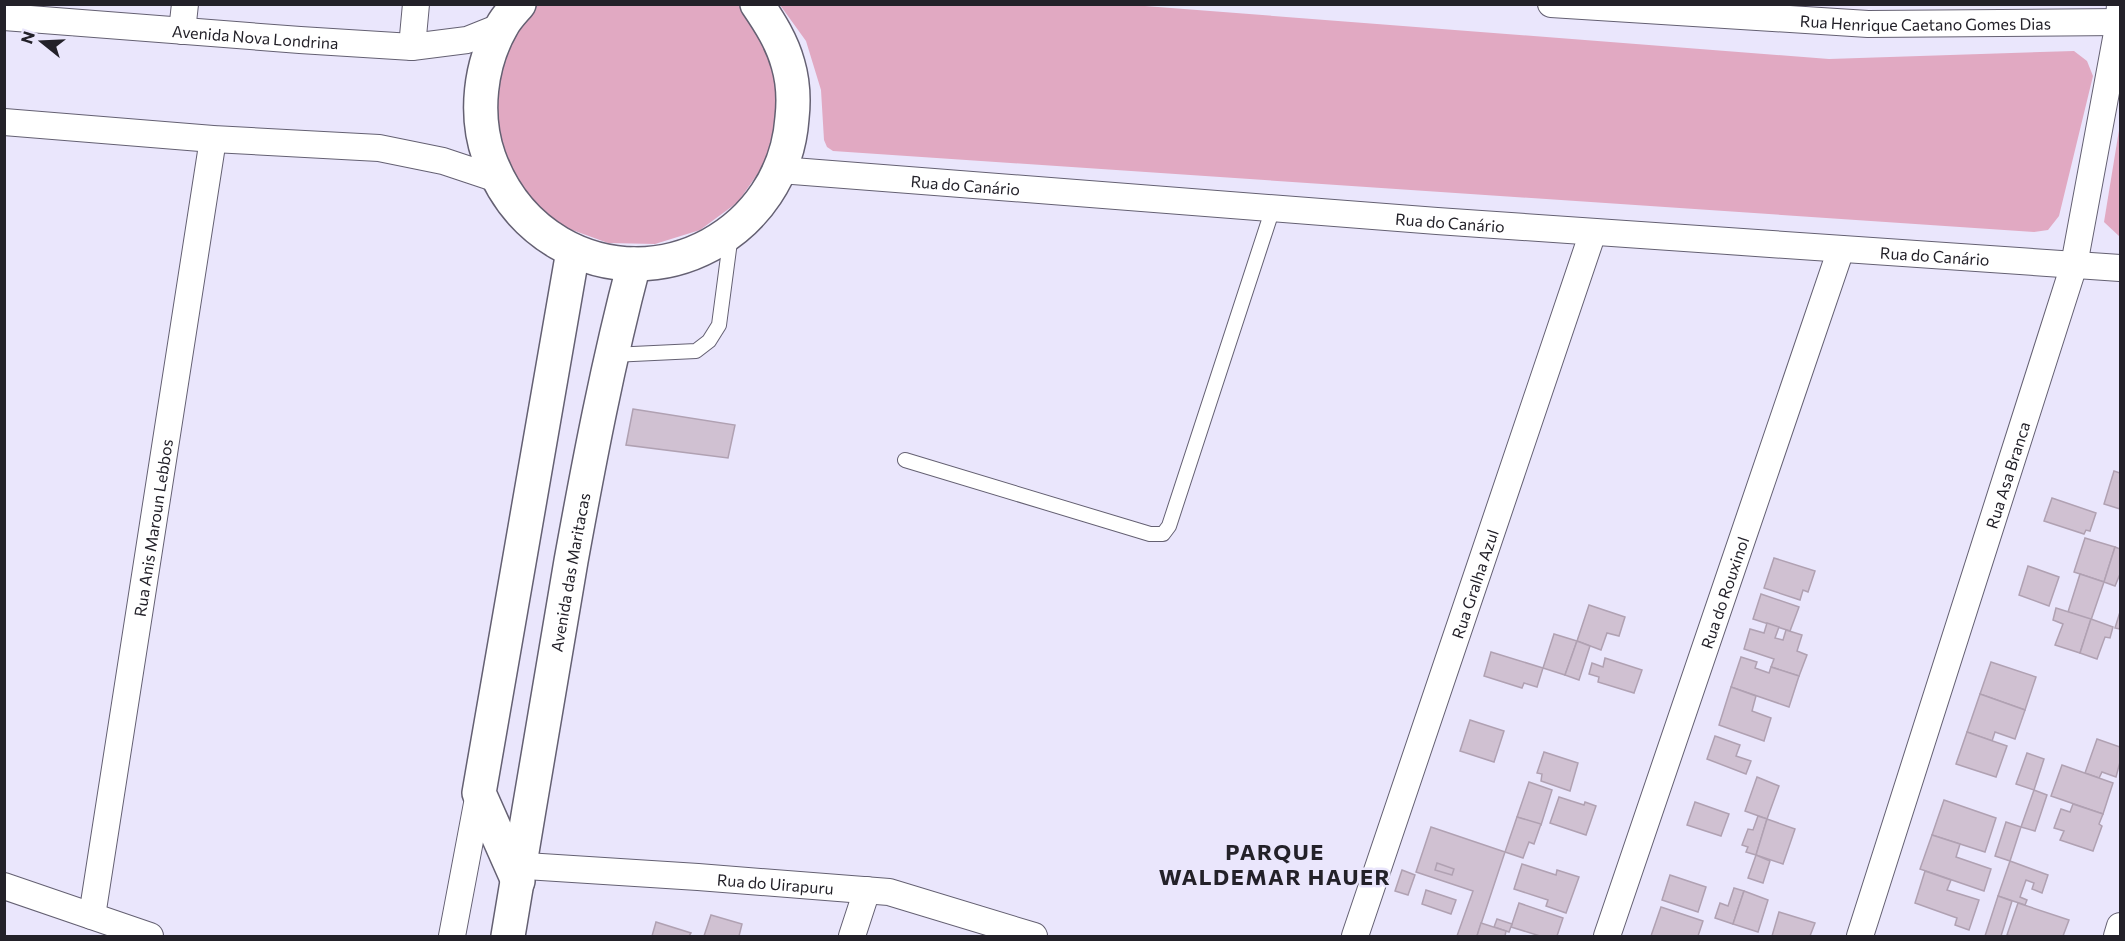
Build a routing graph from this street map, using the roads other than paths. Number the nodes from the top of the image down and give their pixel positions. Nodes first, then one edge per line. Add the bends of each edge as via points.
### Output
1 (185, 4) edge
2 (416, 4) edge
3 (756, 4) edge
4 (1551, 4) edge
5 (510, 15) edge
6 (2120, 16) edge
7 (4, 17) edge
8 (182, 31) junction
9 (412, 47) junction
10 (4, 122) edge
11 (213, 140) junction
12 (780, 170) junction
13 (497, 179) junction
14 (1273, 208) junction
15 (732, 232) junction
16 (1593, 232) junction
17 (1841, 249) junction
18 (573, 251) junction
19 (634, 264) junction
20 (2074, 265) junction
21 (2121, 268) edge
22 (612, 355) junction
23 (905, 460) dead end
24 (534, 483) junction
25 (584, 490) junction
26 (479, 794) junction
27 (516, 871) junction
28 (4, 885) edge
29 (867, 890) junction
30 (92, 916) junction
31 (2121, 926) edge
32 (150, 936) edge
33 (452, 936) edge
34 (508, 936) edge
35 (852, 936) edge
36 (1034, 936) edge
37 (1355, 936) edge
38 (1607, 936) edge
39 (1860, 936) edge
40 (2117, 936) edge

1 - 8 street
2 - 9 street
3 - 12 street via 775,31 789,64 794,100 791,136
4 - 6 street, Rua Henrique Caetano Gomes Dias via 1869,24
5 - 9 street, Avenida Nova Londrina via 466,40
5 - 13 street via 486,62 480,102 484,142
6 - 20 street, Rua Asa Branca
7 - 8 street, Avenida Nova Londrina
8 - 9 street, Avenida Nova Londrina
10 - 11 street
11 - 13 street via 379,148 443,161
11 - 30 street, Rua Anis Maroun Lebbos
12 - 14 street, Rua do Canário
12 - 15 street via 768,194
13 - 18 street via 518,210 545,235
14 - 16 street, Rua do Canário
14 - 23 lane via 1169,526 1163,534 1150,534
15 - 19 street via 686,256
15 - 22 lane via 719,325 709,341 696,351
16 - 17 street, Rua do Canário
16 - 37 street, Rua Gralha Azul
17 - 20 street, Rua do Canário
17 - 38 street, Rua do Rouxinol
18 - 19 street via 603,261
18 - 24 street
19 - 22 street, Avenida das Maritacas
20 - 21 street, Rua do Canário
20 - 39 street, Rua Asa Branca
22 - 25 street, Avenida das Maritacas
24 - 25 street
24 - 26 street
25 - 27 street, Avenida das Maritacas
26 - 27 street
26 - 33 street
27 - 29 street, Rua do Uirapuru via 698,877
27 - 34 street, Avenida das Maritacas
28 - 30 street
29 - 35 street
29 - 36 street, Rua do Uirapuru via 889,892
30 - 32 street
31 - 40 street

